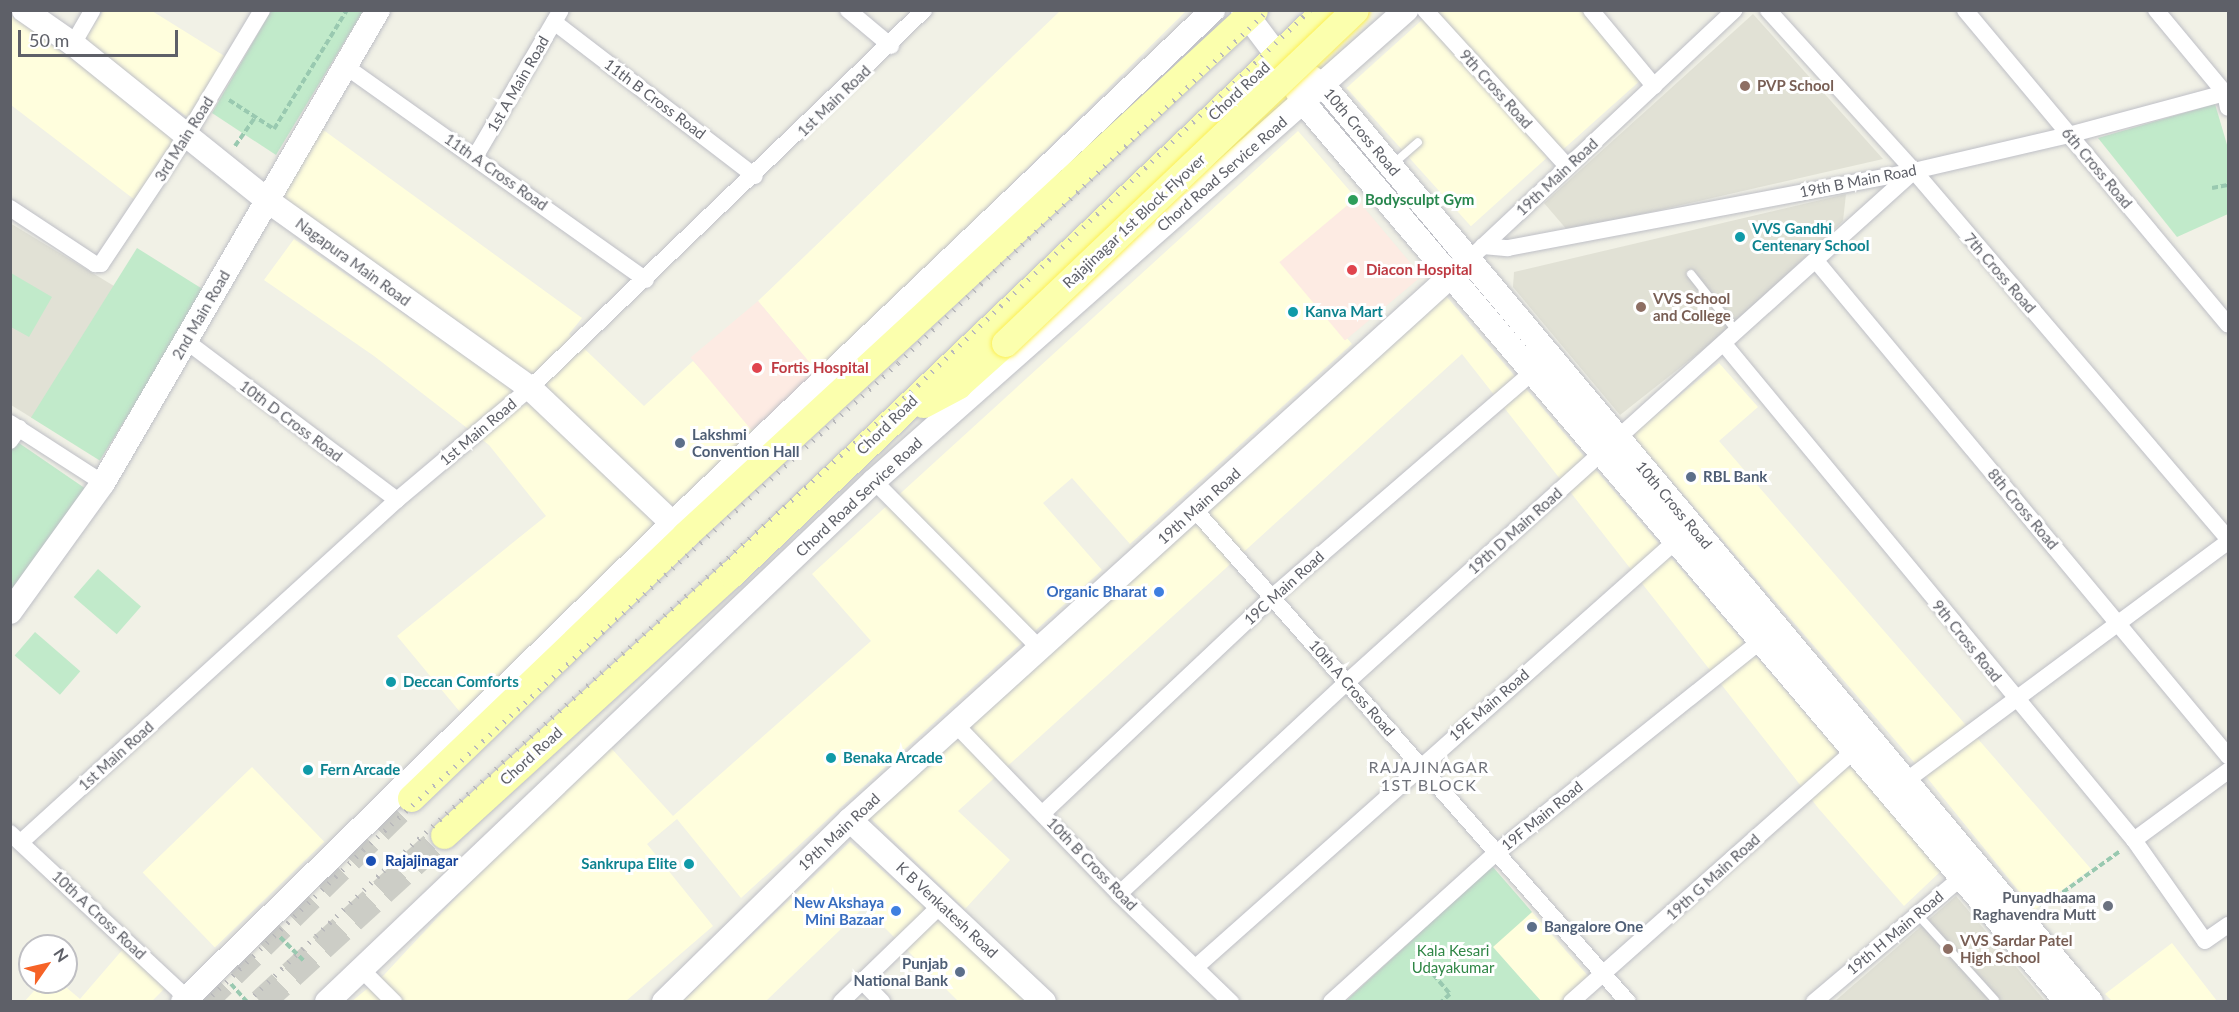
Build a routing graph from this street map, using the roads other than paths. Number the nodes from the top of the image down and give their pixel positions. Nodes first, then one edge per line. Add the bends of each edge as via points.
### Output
1 (24, 10) edge
2 (93, 10) edge
3 (262, 10) edge
4 (378, 10) edge
5 (848, 10) edge
6 (924, 10) edge
7 (1214, 10) edge
8 (1325, 10) edge
9 (1354, 10) edge
10 (1406, 10) edge
11 (1425, 10) edge
12 (1591, 10) edge
13 (1735, 10) edge
14 (1768, 10) edge
15 (1965, 10) edge
16 (2156, 10) edge
17 (1244, 12) edge
18 (557, 16) edge
19 (73, 44) junction
20 (891, 46) junction
21 (1277, 55) junction
22 (345, 66) junction
23 (1323, 85) junction
24 (1654, 86) junction
25 (2227, 98) edge
26 (1303, 102) junction
27 (187, 135) junction
28 (2069, 135) junction
29 (1418, 142) dead end
30 (475, 157) junction
31 (1391, 167) junction
32 (1568, 167) junction
33 (1914, 171) junction
34 (755, 176) junction
35 (267, 201) junction
36 (10, 208) edge
37 (1468, 260) junction
38 (1817, 262) junction
39 (1691, 274) dead end
40 (646, 280) junction
41 (2229, 325) edge
42 (1738, 333) junction
43 (899, 339) junction
44 (186, 341) junction
45 (1724, 344) junction
46 (1533, 372) junction
47 (530, 388) junction
48 (900, 413) junction
49 (13, 431) edge
50 (1610, 446) junction
51 (874, 481) junction
52 (103, 483) junction
53 (397, 500) junction
54 (1195, 510) junction
55 (679, 529) junction
56 (2229, 540) edge
57 (1676, 541) junction
58 (1272, 597) junction
59 (10, 612) edge
60 (2118, 624) junction
61 (1761, 641) junction
62 (1040, 649) junction
63 (1346, 683) junction
64 (2015, 700) junction
65 (956, 724) junction
66 (1854, 751) junction
67 (2229, 756) edge
68 (1419, 766) junction
69 (2229, 771) edge
70 (1898, 787) junction
71 (411, 798) tunnel mouth
72 (1043, 813) junction
73 (850, 820) junction
74 (444, 835) tunnel mouth
75 (16, 838) edge
76 (2134, 840) junction
77 (1496, 853) junction
78 (1969, 871) junction
79 (1119, 894) junction
80 (941, 905) junction
81 (1916, 914) junction
82 (2229, 926) edge
83 (1196, 967) junction
84 (361, 969) junction
85 (1604, 975) junction
86 (862, 981) junction
87 (185, 1000) edge
88 (1995, 1000) dead end
89 (327, 1002) edge
90 (394, 1002) edge
91 (664, 1002) edge
92 (841, 1002) edge
93 (882, 1002) edge
94 (1044, 1002) edge
95 (1231, 1002) edge
96 (1331, 1002) edge
97 (1571, 1002) edge
98 (1628, 1002) edge
99 (1814, 1002) edge
100 (2067, 1002) edge
101 (2091, 1002) edge

1 - 19 street, Nagapura Main Road
2 - 19 street
3 - 27 street, 3rd Main Road
4 - 22 street, 2nd Main Road
5 - 20 street
6 - 20 street, 1st Main Road
7 - 55 street
8 - 21 main road, Chord Road
9 - 48 main road, Rajajinagar 1st Block Flyover, bridge via 958,385
10 - 23 street, Chord Road Service Road
11 - 32 street, 9th Cross Road
12 - 24 street
13 - 24 street, 19th Main Road
14 - 33 street, 7th Cross Road
15 - 28 street, 6th Cross Road
16 - 25 street
17 - 21 street
17 - 43 main road
17 - 43 main road via 918,304 905,320
18 - 30 street, 1st A Main Road
18 - 34 street, 11th B Cross Road
19 - 27 street, Nagapura Main Road
20 - 34 street, 1st Main Road
21 - 23 street, 10th Cross Road
21 - 26 street, 10th Cross Road
21 - 48 main road, Chord Road
22 - 30 street, 11th A Cross Road
22 - 35 street, 2nd Main Road
23 - 26 street, Chord Road Service Road
23 - 31 street, 10th Cross Road
24 - 32 street, 19th Main Road
25 - 28 street, 19th B Main Road
26 - 37 street, 10th Cross Road
26 - 51 street, Chord Road Service Road
27 - 35 street, Nagapura Main Road
27 - 36 street, 3rd Main Road via 101,264 95,264
28 - 33 street, 19th B Main Road
28 - 41 street, 6th Cross Road
29 - 31 lane
30 - 40 street, 11th A Cross Road
31 - 37 street, 10th Cross Road
32 - 37 street, 19th Main Road
33 - 37 street, 19th B Main Road via 1508,248
33 - 38 street, 19th D Main Road
33 - 56 street, 7th Cross Road
34 - 40 street, 1st Main Road
35 - 44 street, 2nd Main Road
35 - 47 street, Nagapura Main Road
37 - 46 street, 10th Cross Road
37 - 50 street, 10th Cross Road
37 - 54 street, 19th Main Road
38 - 42 street, 19th D Main Road
38 - 60 street, 8th Cross Road
39 - 42 lane
40 - 47 street, 1st Main Road
42 - 45 street, 19th D Main Road
43 - 55 main road
44 - 52 street, 2nd Main Road
44 - 53 street, 10th D Cross Road
45 - 50 street, 19th D Main Road
45 - 64 street, 9th Cross Road
46 - 50 street, 10th Cross Road
46 - 58 street, 19C Main Road
47 - 53 street, 1st Main Road
47 - 55 street, Nagapura Main Road
48 - 74 main road, Chord Road via 731,574
49 - 52 street
50 - 57 street, 10th Cross Road
50 - 63 street, 19th D Main Road
50 - 70 street, 10th Cross Road
51 - 62 street
51 - 84 street, Chord Road Service Road
52 - 59 street, 2nd Main Road
53 - 75 street, 1st Main Road
54 - 58 street, 10th A Cross Road
54 - 62 street, 19th Main Road
55 - 71 main road
55 - 87 street
56 - 60 street
57 - 61 street, 10th Cross Road
57 - 68 street, 19E Main Road
58 - 63 street, 10th A Cross Road
58 - 72 street, 19C Main Road
60 - 64 street
60 - 67 street, 8th Cross Road
61 - 66 street, 10th Cross Road
61 - 77 street, 19F Main Road
62 - 65 street, 19th Main Road
63 - 68 street, 10th A Cross Road
63 - 79 street, 19th D Main Road
64 - 70 street
64 - 76 street, 9th Cross Road
65 - 72 street, 10th B Cross Road
65 - 73 street, 19th Main Road
66 - 70 street, 10th Cross Road
66 - 85 street, 19th G Main Road
68 - 77 street, 10th A Cross Road
68 - 83 street, 19E Main Road
69 - 76 street
70 - 78 street, 10th Cross Road
72 - 79 street, 10th B Cross Road
73 - 80 street, K B Venkatesh Road
73 - 91 street, 19th Main Road
75 - 87 street, 10th A Cross Road
76 - 82 street, 9th Cross Road via 2205,941
77 - 85 street, 10th A Cross Road
77 - 96 street, 19F Main Road
78 - 81 street, 19th H Main Road
78 - 100 street, 10th Cross Road
78 - 101 street, 10th Cross Road via 2023,921
79 - 83 street, 10th B Cross Road
80 - 86 street
80 - 94 street, K B Venkatesh Road
81 - 88 lane
81 - 99 street, 19th H Main Road
83 - 95 street, 10th B Cross Road
84 - 89 street, Chord Road Service Road
84 - 90 street
85 - 97 street, 19th G Main Road
85 - 98 street, 10th A Cross Road
86 - 92 street
86 - 93 street

